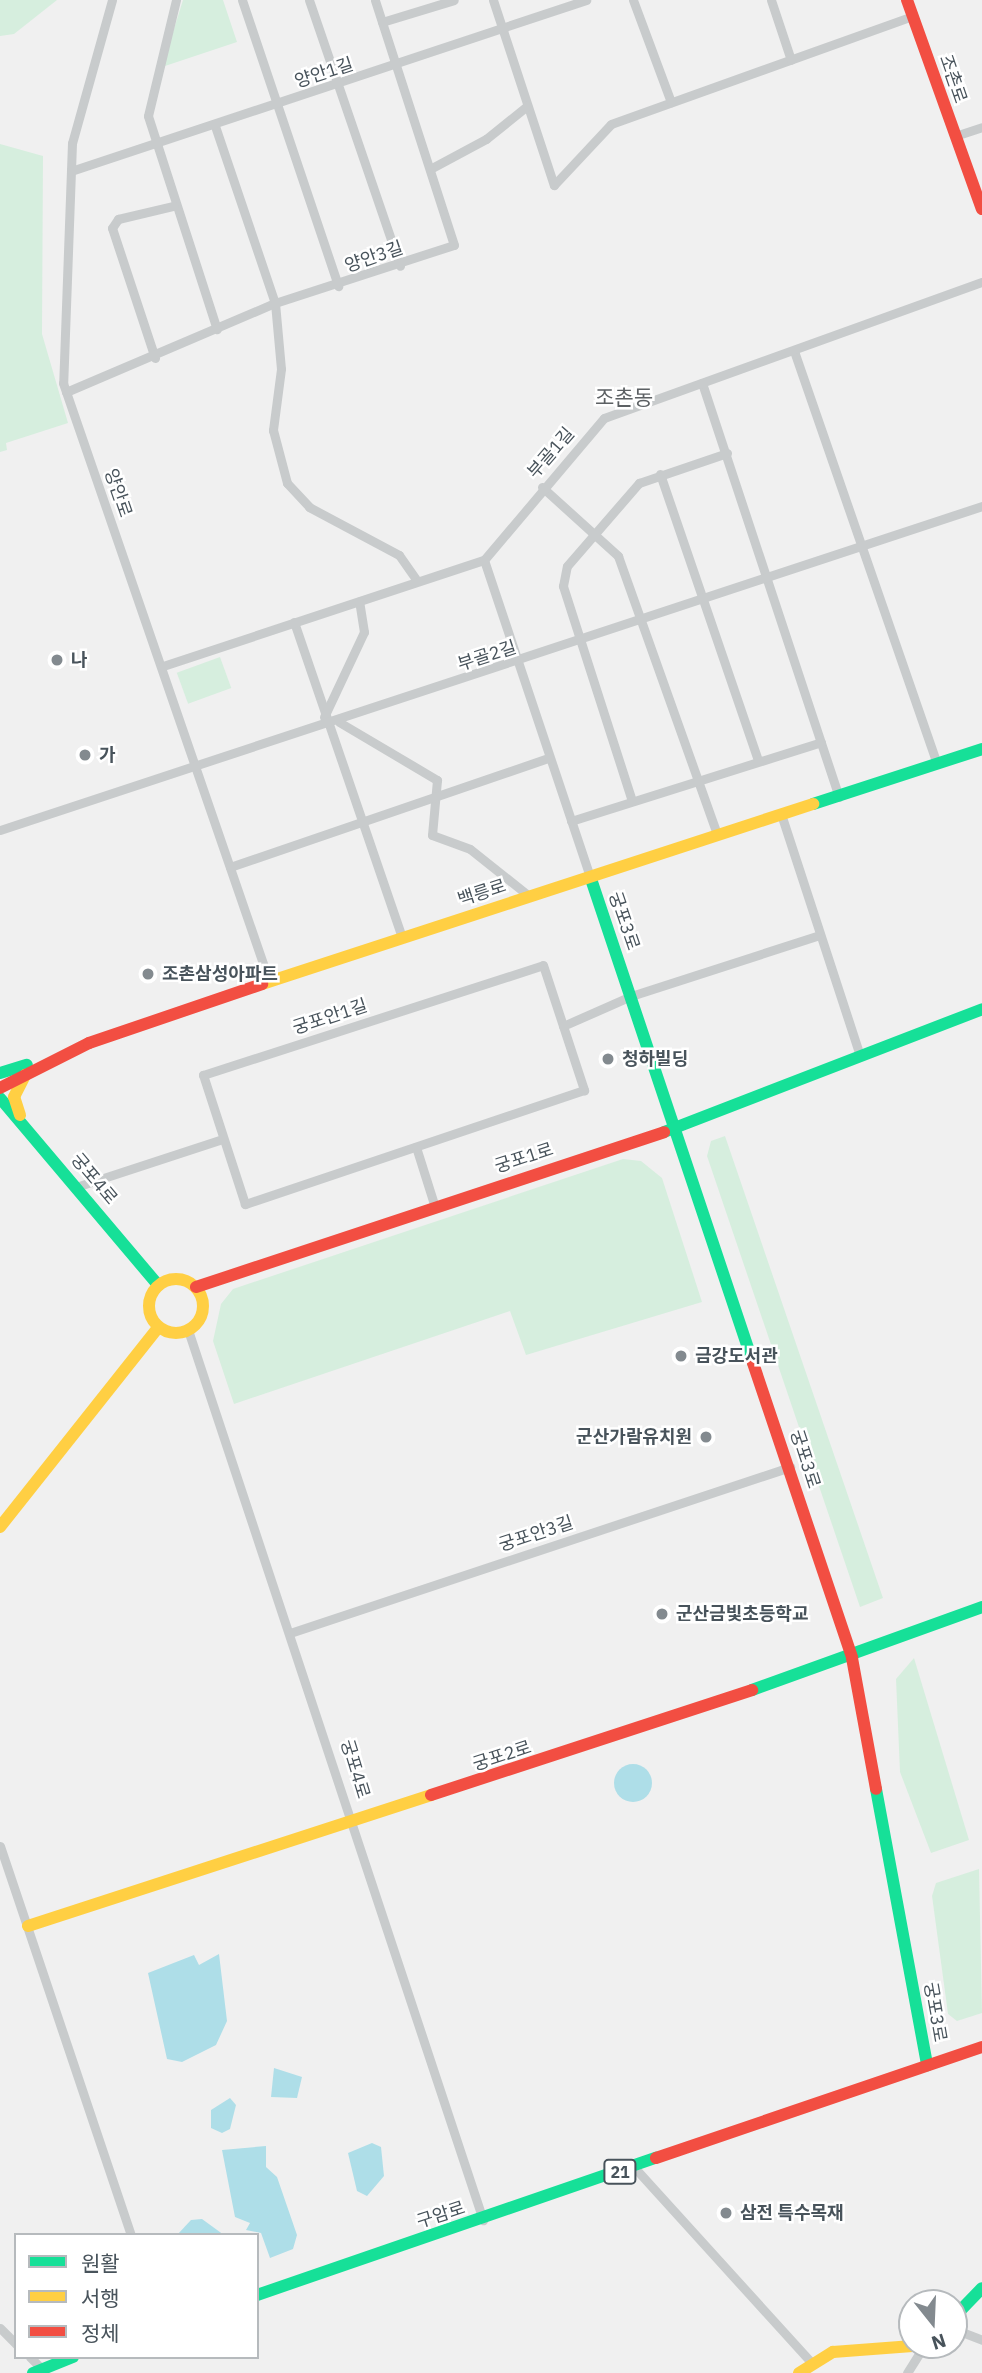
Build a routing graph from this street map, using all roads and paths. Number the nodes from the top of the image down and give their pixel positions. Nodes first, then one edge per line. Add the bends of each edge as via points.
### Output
1 (112, 0) edge
2 (176, 0) edge
3 (243, 0) edge
4 (309, 0) edge
5 (375, 0) edge
6 (454, 0) edge
7 (493, 0) edge
8 (633, 0) edge
9 (771, 0) edge
10 (907, 0) edge
11 (583, 1) edge
12 (912, 16) junction
13 (382, 22) junction
14 (499, 28) junction
15 (791, 60) junction
16 (397, 64) junction
17 (337, 86) junction
18 (671, 102) junction
19 (276, 105) junction
20 (527, 106) junction
21 (215, 126) junction
22 (982, 127) edge
23 (955, 136) junction
24 (158, 146) junction
25 (430, 169) junction
26 (71, 171) junction
27 (173, 206) junction
28 (982, 209) edge
29 (400, 266) junction
30 (982, 282) edge
31 (338, 286) junction
32 (275, 303) junction
33 (217, 330) junction
34 (794, 351) junction
35 (155, 358) junction
36 (702, 383) junction
37 (66, 392) junction
38 (727, 453) junction
39 (660, 474) junction
40 (542, 487) junction
41 (982, 506) edge
42 (594, 533) junction
43 (864, 548) junction
44 (484, 560) junction
45 (416, 579) junction
46 (769, 580) junction
47 (707, 600) junction
48 (359, 601) junction
49 (641, 621) junction
50 (294, 622) junction
51 (579, 641) junction
52 (517, 662) junction
53 (163, 666) junction
54 (326, 721) junction
55 (338, 722) junction
56 (821, 742) junction
57 (982, 749) edge
58 (549, 758) junction
59 (758, 760) junction
60 (937, 764) junction
61 (196, 768) junction
62 (697, 780) junction
63 (839, 796) junction
64 (434, 800) junction
65 (632, 801) junction
66 (781, 814) junction
67 (571, 821) junction
68 (359, 823) junction
69 (0, 830) edge
70 (717, 834) junction
71 (230, 867) junction
72 (591, 878) junction
73 (529, 896) junction
74 (817, 936) junction
75 (402, 938) junction
76 (269, 981) junction
77 (631, 996) junction
78 (982, 1009) edge
79 (563, 1026) junction
80 (71, 1051) junction
81 (859, 1053) junction
82 (0, 1073) edge
83 (26, 1073) junction
84 (0, 1088) edge
85 (0, 1098) edge
86 (0, 1115) edge
87 (24, 1125) junction
88 (673, 1129) junction
89 (223, 1139) junction
90 (416, 1147) junction
91 (79, 1186) junction
92 (434, 1204) junction
93 (158, 1285) junction
94 (196, 1287) junction
95 (158, 1328) junction
96 (188, 1331) junction
97 (790, 1467) junction
98 (0, 1527) edge
99 (982, 1607) edge
100 (293, 1632) junction
101 (852, 1658) junction
102 (353, 1822) junction
103 (0, 1846) edge
104 (27, 1926) junction
105 (982, 2047) edge
106 (927, 2065) junction
107 (634, 2167) junction
108 (483, 2220) junction
109 (130, 2233) edge
110 (982, 2288) edge
111 (259, 2294) edge
112 (968, 2302) edge
113 (0, 2328) edge
114 (14, 2342) edge
115 (898, 2348) edge
116 (68, 2359) edge
117 (810, 2361) junction
118 (40, 2371) edge
119 (799, 2373) edge

1 - 26 street, 양안로 via 72,143
2 - 24 street via 148,116
3 - 19 street
4 - 17 street
5 - 13 street, 양안3길
6 - 13 street
7 - 14 street
8 - 18 street
9 - 15 street
10 - 12 street, 조촌로
11 - 14 street, 양안1길
12 - 15 street
12 - 23 street, 조촌로
13 - 16 street, 양안3길
14 - 16 street, 양안1길
14 - 20 street
15 - 18 street
16 - 17 street, 양안1길
16 - 25 street, 양안3길
17 - 19 street, 양안1길
17 - 29 street
18 - 20 street via 611,124 554,185
19 - 21 street, 양안1길
19 - 31 street
20 - 25 street via 486,139
21 - 24 street, 양안1길
21 - 32 street
22 - 23 street
23 - 28 street, 조촌로
24 - 26 street, 양안1길
24 - 27 street
25 - 29 street, 양안3길 via 454,245
26 - 37 street, 양안로
27 - 33 street
27 - 35 street via 118,219 112,228
29 - 31 street, 양안3길
30 - 34 street, 부골1길
31 - 32 street, 양안3길
32 - 33 street, 양안3길
32 - 45 street via 281,369 273,430 287,483 309,507 399,555
33 - 35 street, 양안3길
34 - 36 street, 부골1길
34 - 43 street
35 - 37 street, 양안3길
36 - 38 street
36 - 40 street, 부골1길 via 604,418
37 - 53 street, 양안로
38 - 39 street
38 - 46 street
39 - 42 street via 639,483
39 - 47 street
40 - 42 street
40 - 44 street, 부골1길
41 - 43 street, 부골2길
42 - 49 street via 618,556
42 - 51 street via 567,566 562,586
43 - 46 street, 부골2길
43 - 60 street
44 - 45 street
44 - 52 street
45 - 48 street
46 - 47 street, 부골2길
46 - 56 street
47 - 49 street, 부골2길
47 - 59 street
48 - 50 street
48 - 54 street via 364,632
49 - 51 street, 부골2길
49 - 62 street
50 - 53 street
50 - 54 street
51 - 52 street, 부골2길
51 - 65 street
52 - 55 street, 부골2길
52 - 58 street
53 - 61 street, 양안로
54 - 55 street, 부골2길
54 - 61 street, 부골2길
54 - 68 street
55 - 64 street via 437,780
56 - 59 street
56 - 63 street
57 - 60 street, 백릉로
58 - 64 street
58 - 67 street
59 - 62 street
60 - 63 street, 백릉로
61 - 69 street, 부골2길
61 - 71 street, 양안로
62 - 65 street
62 - 70 street
63 - 66 street, 백릉로
64 - 68 street
64 - 73 street via 432,835 470,849
65 - 67 street
66 - 70 street, 백릉로
66 - 74 street
67 - 72 street
68 - 71 street
68 - 75 street
70 - 72 street, 백릉로
71 - 76 street, 양안로
72 - 73 street, 백릉로
72 - 77 street, 궁포3로
73 - 75 street, 백릉로
74 - 77 street
74 - 81 street
75 - 76 street, 백릉로
76 - 80 street, 백릉로
77 - 79 street
77 - 88 street, 궁포3로
78 - 81 street, 궁포1로
79 - 89 street, 궁포안1길 via 543,965 215,1071 203,1075
79 - 90 street via 584,1090
80 - 82 street
80 - 83 street, 백릉로
81 - 88 street, 궁포1로
83 - 84 street, 백릉로
83 - 87 street via 14,1097
85 - 87 street, 궁포4로
86 - 87 street
87 - 91 street, 궁포4로
88 - 92 street, 궁포1로
88 - 97 street, 궁포3로
89 - 90 street via 245,1204
89 - 91 street
90 - 92 street
91 - 93 street, 궁포4로
92 - 94 street, 궁포1로
93 - 94 street via 181,1279
93 - 95 street via 148,1307
94 - 96 street via 203,1311
95 - 96 street
95 - 98 street
96 - 100 street, 궁포4로
97 - 100 street, 궁포안3길
97 - 101 street, 궁포3로
99 - 101 street, 궁포2로
100 - 102 street, 궁포4로
101 - 102 street, 궁포2로
101 - 106 street, 궁포3로
102 - 104 street, 궁포2로
102 - 108 street, 궁포4로
103 - 104 street
104 - 109 street
105 - 106 street, 구암로 / 21
106 - 107 street, 구암로 / 21
107 - 108 street, 구암로 / 21
107 - 117 street
108 - 111 street, 구암로 / 21
110 - 112 street
113 - 114 street
115 - 117 street via 833,2352
116 - 118 street
117 - 119 street

